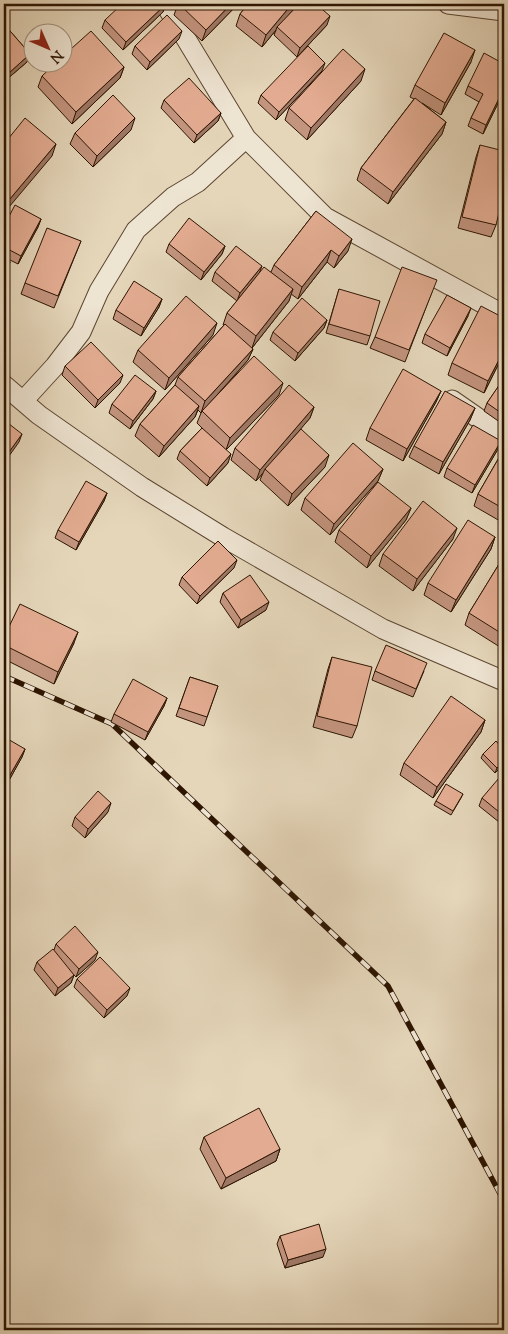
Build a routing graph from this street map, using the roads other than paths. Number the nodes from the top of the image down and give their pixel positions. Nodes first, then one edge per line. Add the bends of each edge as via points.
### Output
1 (165, 4) edge
2 (448, 4) edge
3 (504, 11) edge
4 (246, 138) junction
5 (504, 315) edge
6 (4, 385) edge
7 (450, 398) edge
8 (23, 401) junction
9 (504, 436) edge
10 (504, 680) edge

1 - 4 street
2 - 3 street
4 - 5 street via 325,217
4 - 8 street via 198,182 173,197 136,230 99,291 81,332
6 - 8 street
7 - 9 street
8 - 10 street via 142,487 223,537 383,629

